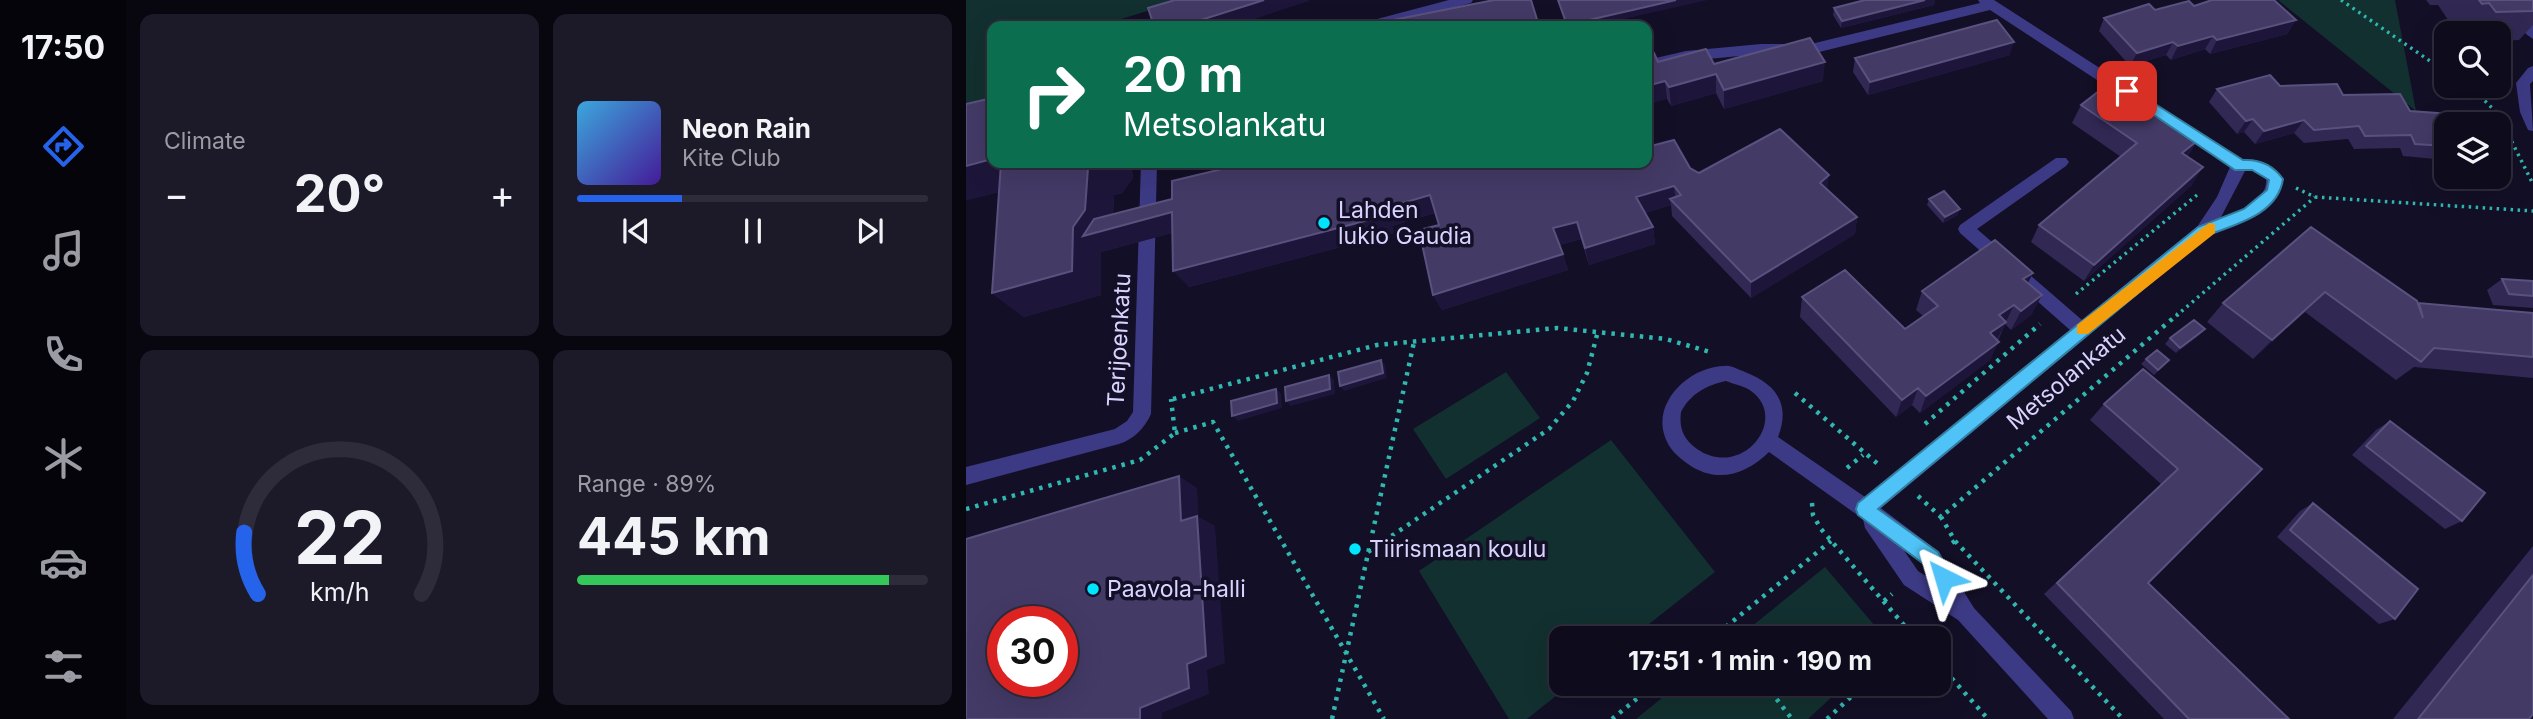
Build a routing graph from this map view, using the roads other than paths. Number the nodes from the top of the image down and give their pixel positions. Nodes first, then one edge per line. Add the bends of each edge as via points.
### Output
1 (1466, 0) edge
2 (2522, 0) edge
3 (1988, 3) edge
4 (1386, 21) edge
5 (2533, 34) edge
6 (1652, 64) edge
7 (2533, 71) edge
8 (2533, 126) edge
9 (2061, 162) dead end
10 (2240, 166) junction
11 (1149, 168) edge
12 (2203, 231) junction
13 (2082, 330) junction
14 (1769, 442) junction
15 (966, 476) edge
16 (1865, 509) junction
17 (1967, 615) junction
18 (2063, 719) edge

1 - 4 street
2 - 5 street
3 - 6 street via 1811,49 1686,56
3 - 10 street
7 - 8 street via 2523,83 2526,112
9 - 13 street via 1966,229
10 - 12 street, Metsolankatu
10 - 12 street, Metsolankatu via 2267,170 2276,179 2274,192 2249,213
11 - 15 street, Terijoenkatu via 1142,415 1119,436
12 - 13 street, Metsolankatu
13 - 16 street, Metsolankatu
14 - 14 street via 1775,412 1758,384 1743,376 1726,373 1693,383 1673,408 1674,437 1695,460 1711,466 1745,463
14 - 16 street
16 - 17 street via 1932,559
16 - 17 street via 1911,578
17 - 18 street

